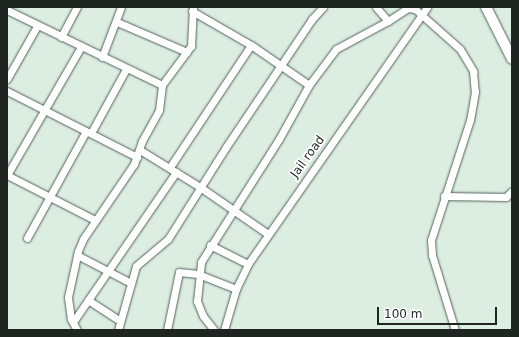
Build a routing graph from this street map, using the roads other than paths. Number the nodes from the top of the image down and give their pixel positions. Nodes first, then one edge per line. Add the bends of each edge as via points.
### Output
1 (17, 7) edge
2 (77, 7) edge
3 (121, 7) edge
4 (323, 7) edge
5 (376, 7) edge
6 (411, 7) edge
7 (427, 7) edge
8 (486, 7) edge
9 (192, 9) edge
10 (9, 11) edge
11 (422, 14) junction
12 (388, 21) junction
13 (117, 22) junction
14 (37, 26) junction
15 (61, 37) junction
16 (251, 45) junction
17 (80, 47) junction
18 (187, 52) junction
19 (102, 57) junction
20 (512, 59) edge
21 (281, 66) junction
22 (126, 69) junction
23 (7, 79) edge
24 (162, 85) junction
25 (309, 85) junction
26 (7, 90) edge
27 (46, 111) junction
28 (88, 132) junction
29 (140, 150) junction
30 (137, 157) junction
31 (173, 170) junction
32 (7, 175) edge
33 (200, 187) junction
34 (512, 191) edge
35 (444, 196) junction
36 (50, 197) junction
37 (233, 209) junction
38 (95, 220) junction
39 (268, 234) junction
40 (27, 238) dead end
41 (210, 245) junction
42 (77, 255) junction
43 (248, 264) junction
44 (108, 271) junction
45 (198, 274) junction
46 (131, 283) junction
47 (236, 289) junction
48 (88, 300) junction
49 (120, 321) junction
50 (73, 322) junction
51 (77, 330) edge
52 (118, 330) edge
53 (166, 330) edge
54 (214, 330) edge
55 (224, 330) edge
56 (455, 330) edge

1 - 10 street
2 - 15 street
3 - 13 street
4 - 21 street via 312,19
5 - 12 street
6 - 11 street
6 - 12 street
7 - 11 street, Jail road
8 - 20 main road
9 - 16 street
9 - 18 street via 193,40
10 - 14 street
11 - 35 street via 460,49 467,59 475,81 470,120
11 - 39 street, Jail road
12 - 25 street via 336,49
13 - 18 street
13 - 19 street
14 - 15 street
14 - 23 street
15 - 17 street
16 - 21 street
16 - 31 street
17 - 19 street
17 - 27 street
18 - 24 street
19 - 22 street
21 - 25 street
21 - 33 street
22 - 24 street
22 - 28 street
24 - 29 street via 159,110
25 - 37 street via 279,139
26 - 27 street
27 - 28 street
27 - 32 street
28 - 30 street
28 - 36 street
29 - 30 street
29 - 31 street
30 - 38 street
31 - 33 street
31 - 44 street
32 - 36 street
33 - 37 street
33 - 46 street via 168,239 139,262
34 - 35 street via 506,197
35 - 56 street via 432,230 432,247
36 - 38 street
36 - 40 street
37 - 39 street
37 - 41 street
38 - 42 street
39 - 43 street, Jail road
41 - 43 street
41 - 45 street
42 - 44 street
42 - 50 street via 68,297
43 - 47 street, Jail road
44 - 46 street
44 - 48 street
45 - 47 street
45 - 53 street via 182,271 178,273
45 - 54 street via 196,294 199,308
46 - 49 street
47 - 55 street, Jail road
48 - 49 street
48 - 50 street
49 - 52 street
50 - 51 street

